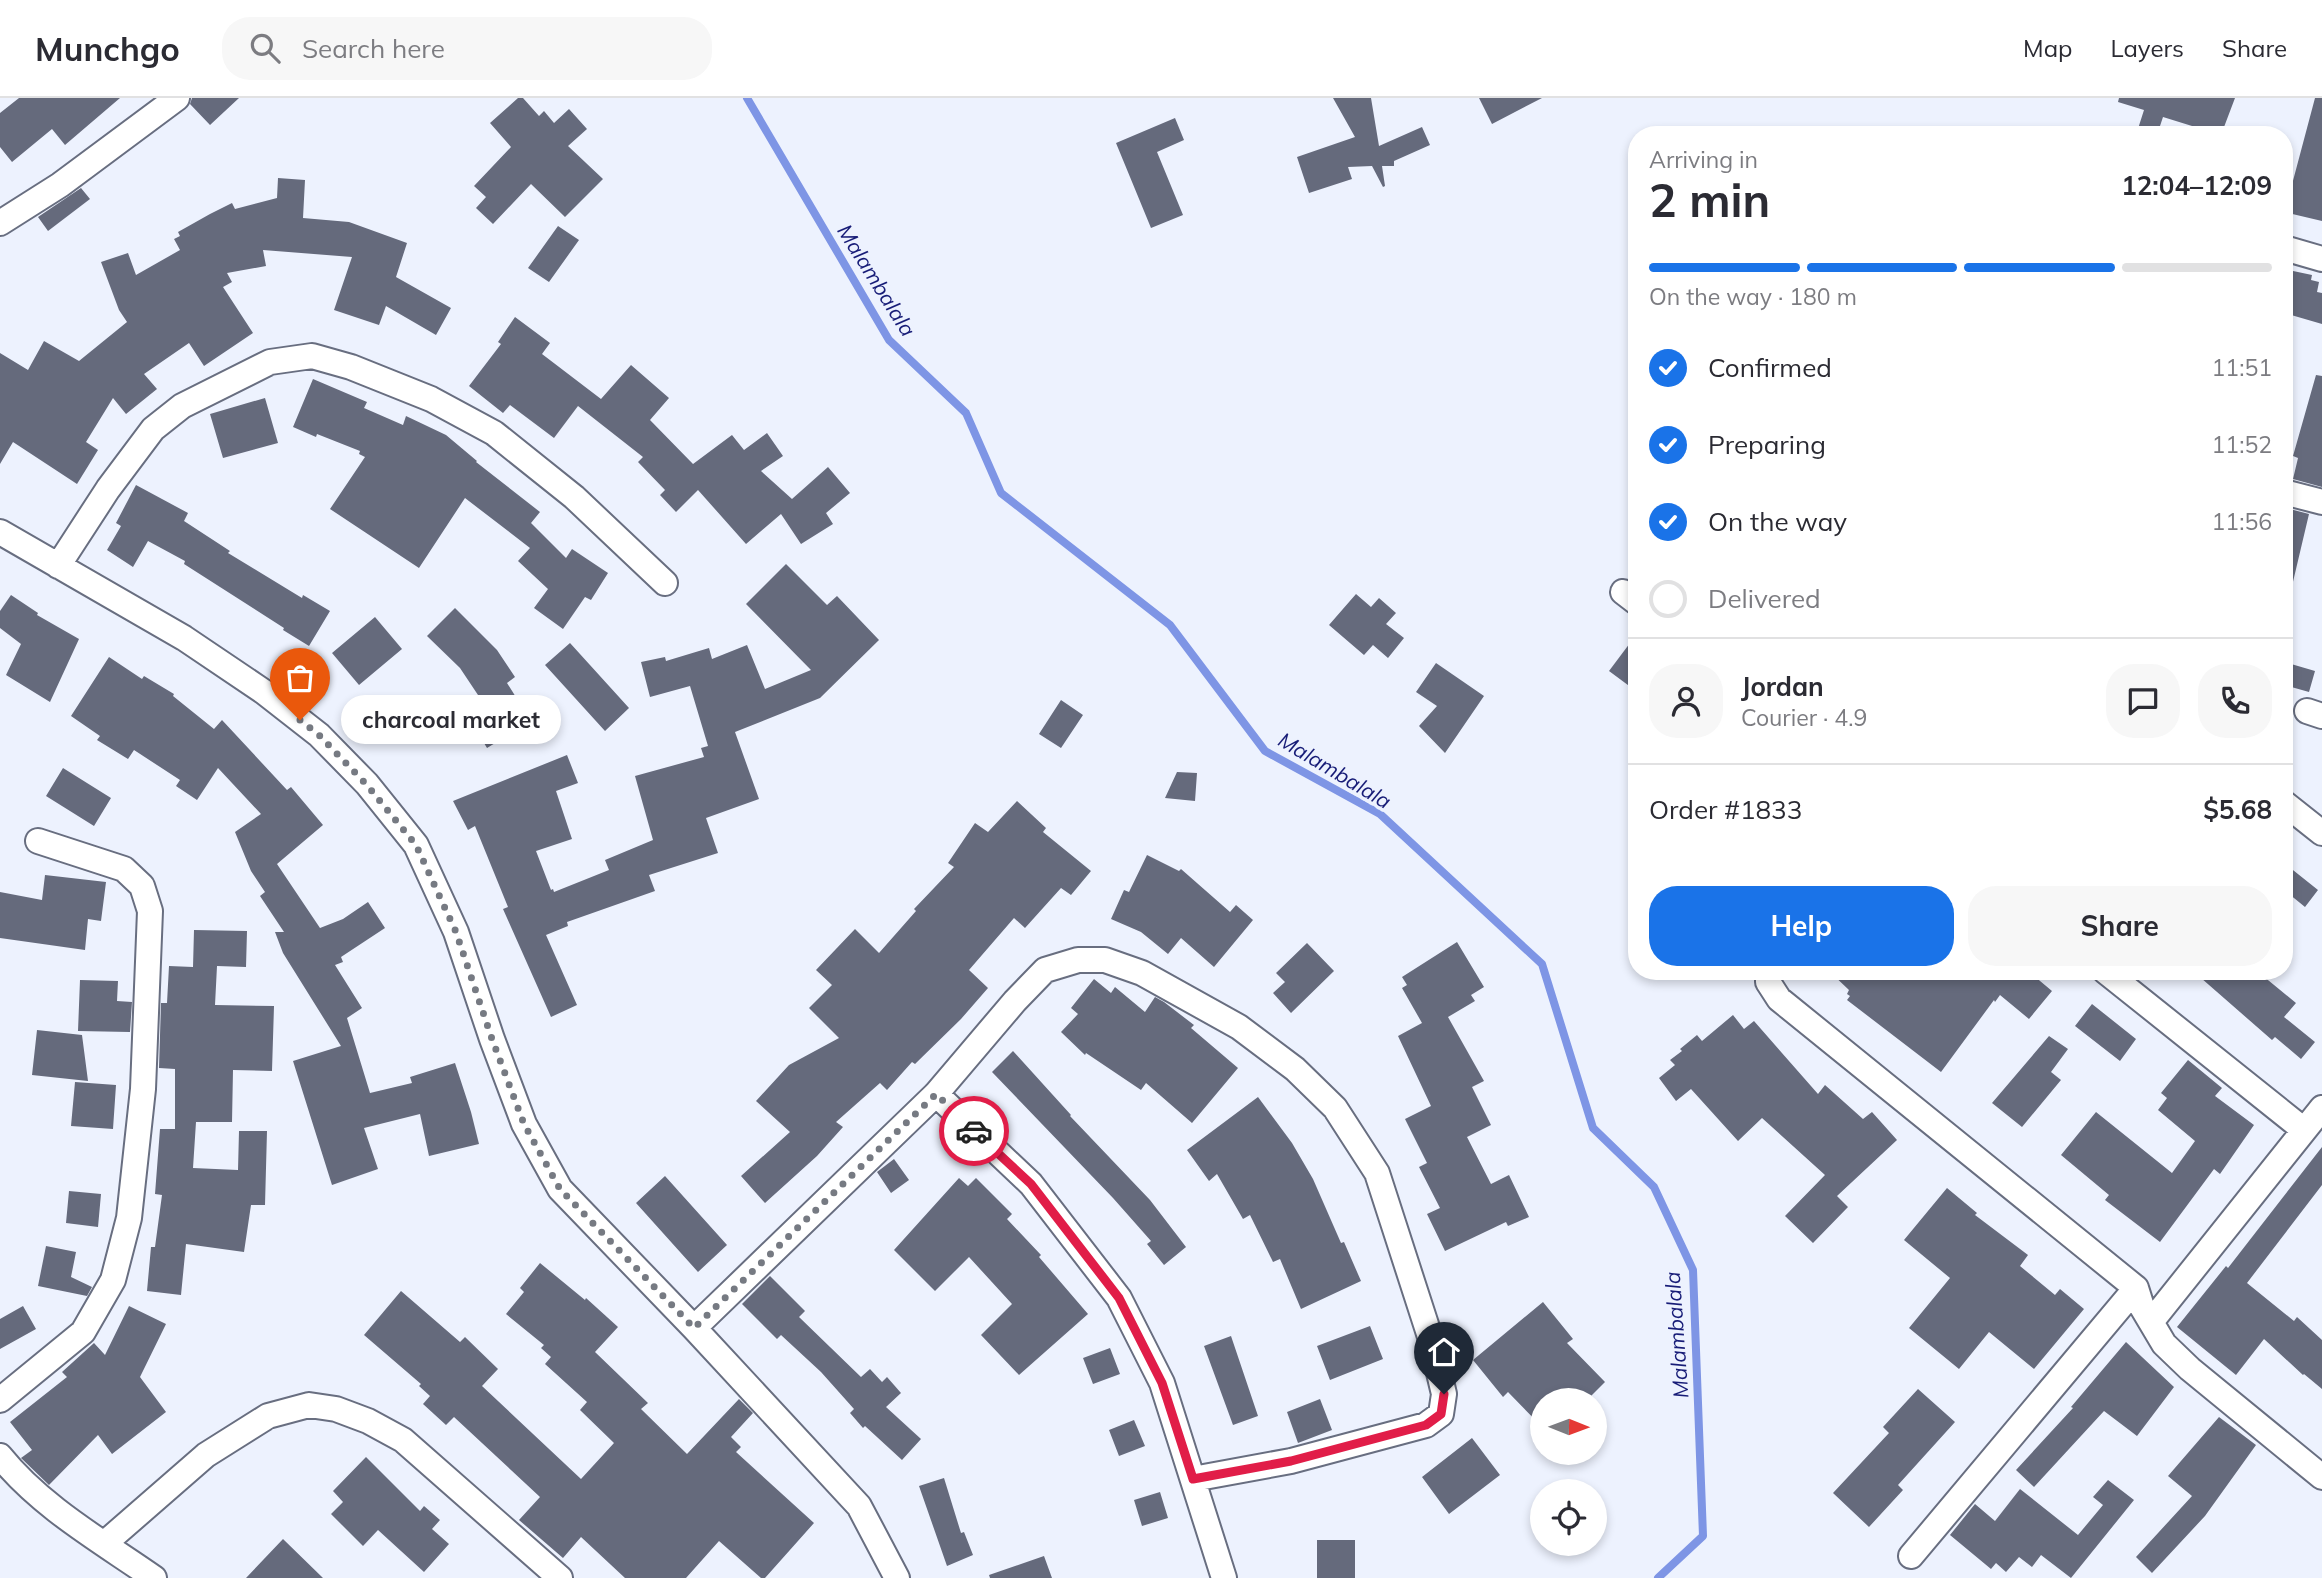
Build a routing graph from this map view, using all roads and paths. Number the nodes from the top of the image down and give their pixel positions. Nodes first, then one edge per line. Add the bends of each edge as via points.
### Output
1 (177, 98) edge
2 (0, 223) edge
3 (2293, 250) edge
4 (2322, 258) edge
5 (2293, 494) edge
6 (2322, 502) edge
7 (0, 532) edge
8 (58, 566) junction
9 (665, 583) dead end
10 (2293, 810) edge
11 (2322, 833) edge
12 (38, 841) dead end
13 (1768, 980) edge
14 (2116, 980) edge
15 (936, 1094) junction
16 (2322, 1108) edge
17 (2304, 1130) junction
18 (2136, 1288) junction
19 (2151, 1322) junction
20 (694, 1328) junction
21 (0, 1400) edge
22 (0, 1456) edge
23 (2322, 1477) edge
24 (1193, 1479) junction
25 (104, 1543) junction
26 (1911, 1556) dead end
27 (154, 1578) edge
28 (560, 1578) edge
29 (897, 1578) edge
30 (1224, 1578) edge

1 - 2 street via 60,185
3 - 4 street
5 - 6 street
7 - 8 street
8 - 9 street via 153,429 182,406 270,362 312,356 430,399 494,433 575,497
8 - 20 street via 184,638 264,692 319,735 367,785 416,845 456,932 524,1124 560,1189
10 - 11 street
12 - 21 street via 124,869 142,886 150,911 143,1089 129,1218 113,1280 83,1332
13 - 18 street via 1779,999
14 - 17 street
15 - 20 street
15 - 24 street via 1031,1184 1119,1298 1162,1383
15 - 24 street via 1045,970 1078,960 1105,960 1142,973 1239,1027 1295,1069 1335,1108 1377,1173 1433,1343 1444,1394 1441,1414 1426,1425 1291,1461
16 - 17 street
17 - 19 street
18 - 19 street
18 - 26 street
19 - 23 street via 2190,1369
20 - 29 street via 859,1506
22 - 25 street via 46,1501
24 - 30 street
25 - 27 street
25 - 28 street via 206,1455 268,1416 309,1405 336,1409 403,1440

